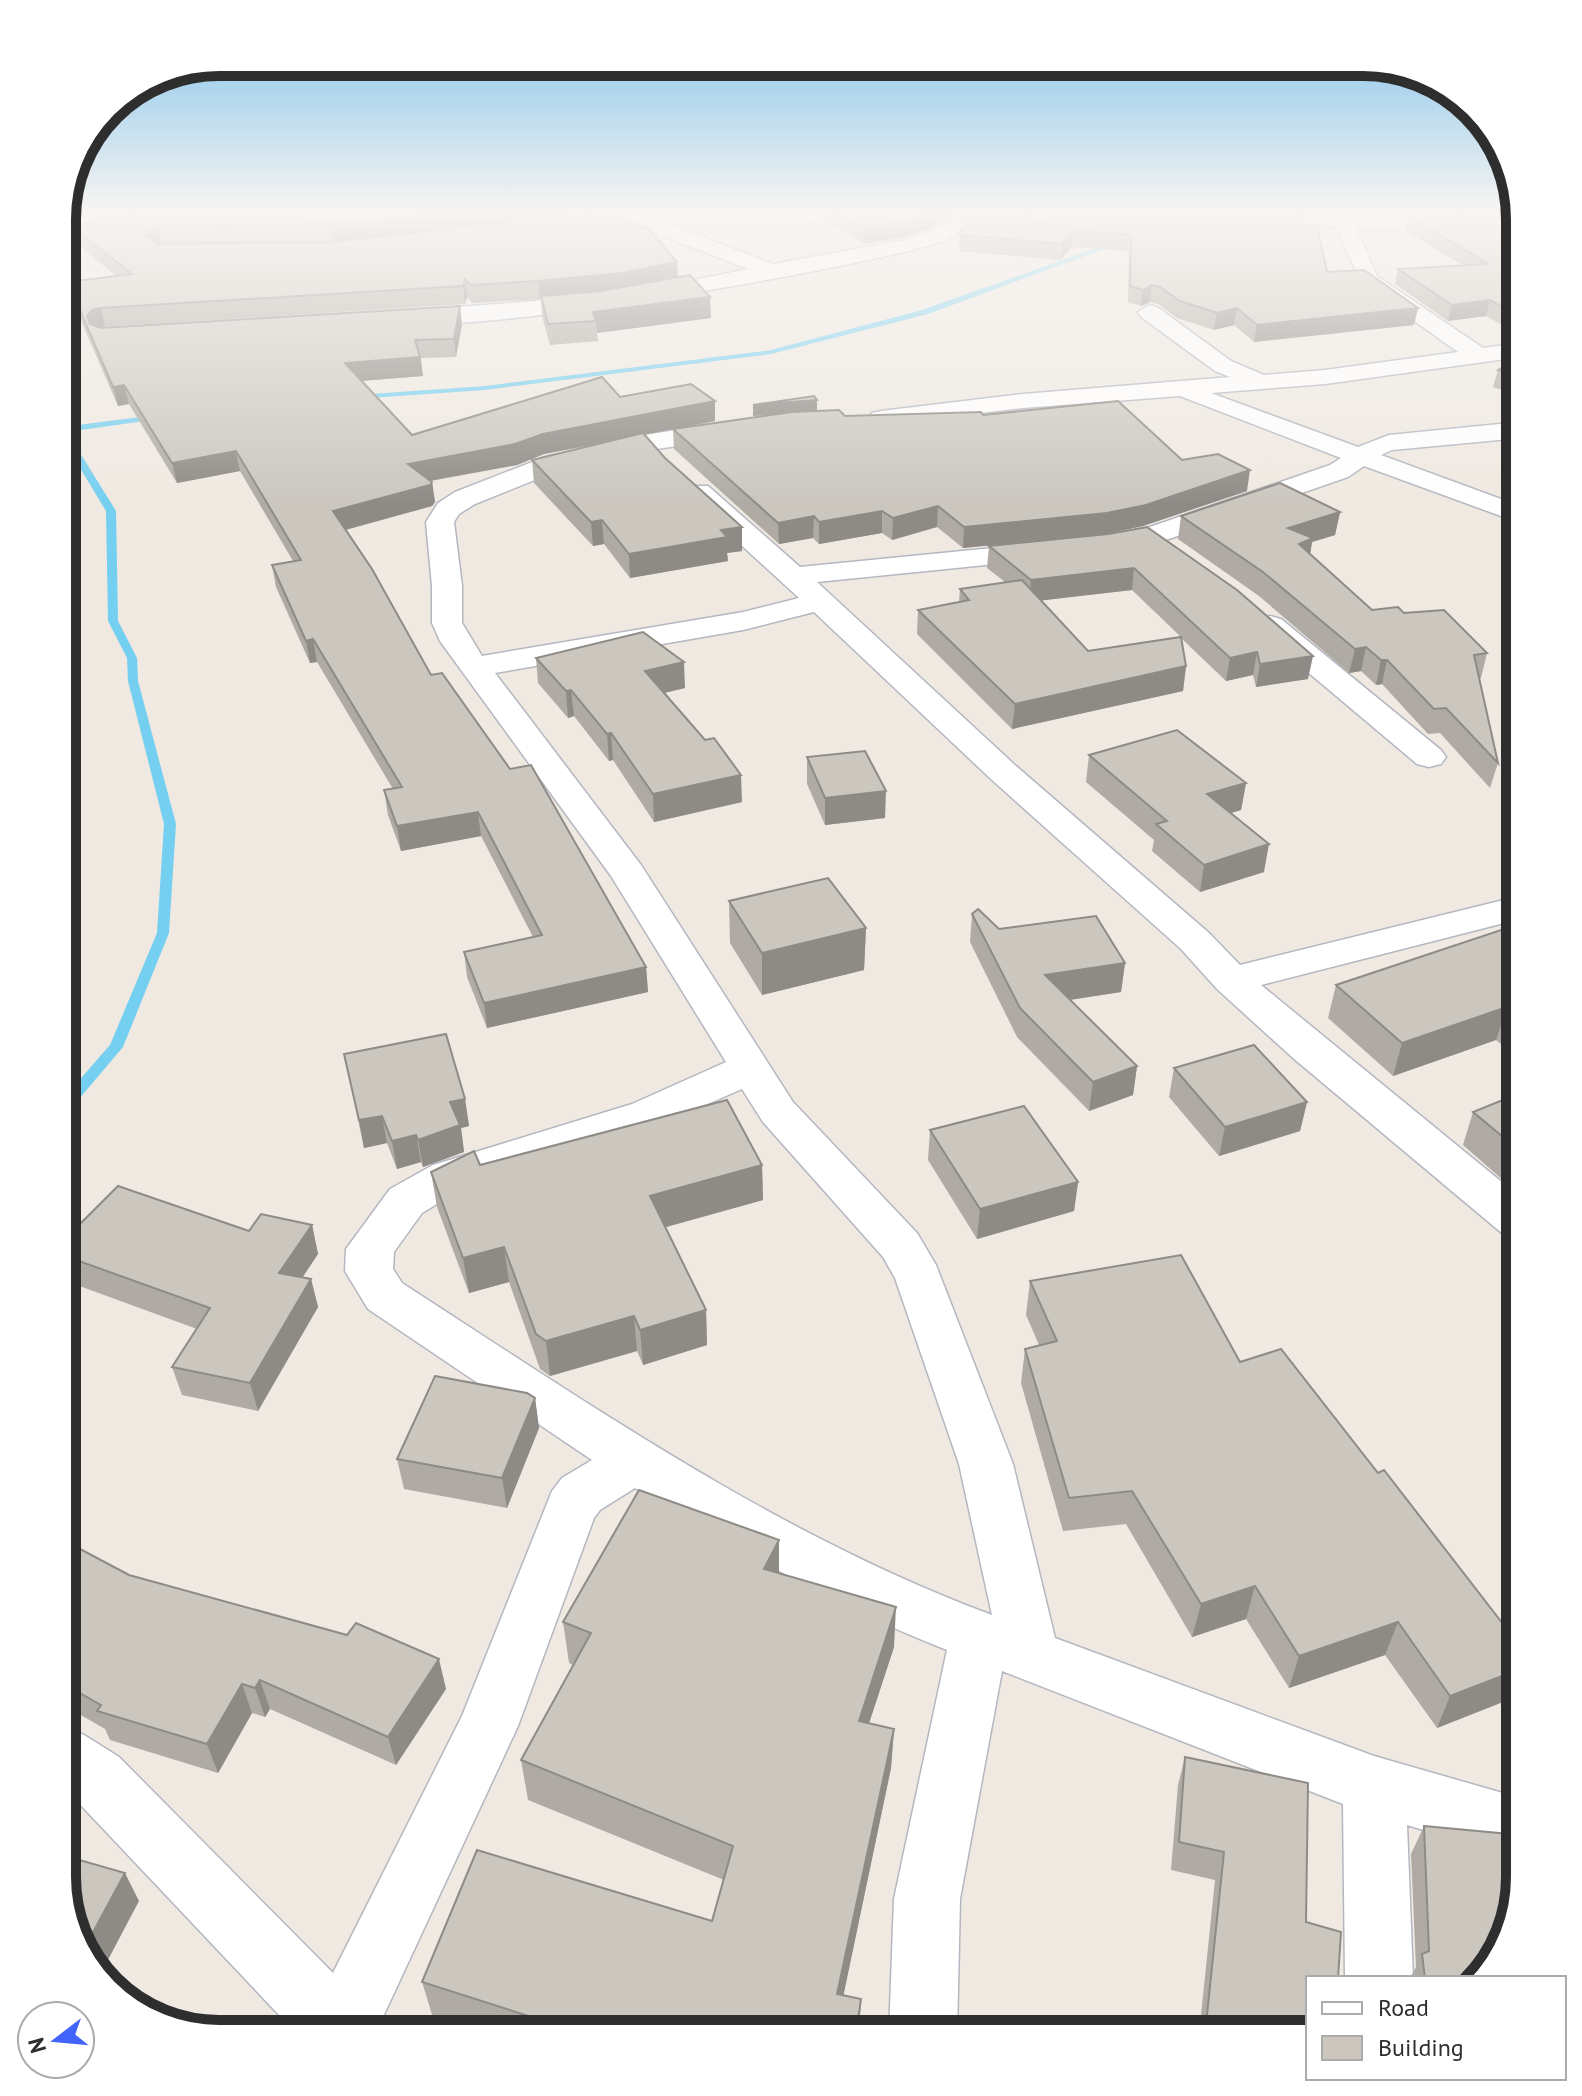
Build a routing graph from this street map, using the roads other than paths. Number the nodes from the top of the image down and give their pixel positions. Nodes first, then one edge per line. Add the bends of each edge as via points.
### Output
1 (496, 310) edge
2 (1413, 310) edge
3 (1149, 312) dead end
4 (387, 319) edge
5 (1506, 352) edge
6 (1478, 355) junction
7 (1262, 382) junction
8 (1178, 389) junction
9 (853, 419) edge
10 (750, 428) edge
11 (1506, 431) edge
12 (650, 442) junction
13 (1366, 456) junction
14 (1506, 510) edge
15 (793, 576) junction
16 (819, 602) junction
17 (1246, 604) edge
18 (474, 667) junction
19 (1429, 757) dead end
20 (1506, 911) edge
21 (1231, 980) junction
22 (749, 1068) junction
23 (1506, 1211) edge
24 (635, 1461) junction
25 (1005, 1646) junction
26 (76, 1764) edge
27 (1374, 1786) junction
28 (1506, 1825) edge
29 (1379, 1976) edge
30 (329, 2020) edge
31 (346, 2020) edge
32 (923, 2020) edge

1 - 4 street
2 - 6 street
3 - 7 street via 1223,366
5 - 6 street
6 - 7 street
7 - 8 street
8 - 9 street
8 - 13 street
10 - 12 street
11 - 13 street via 1389,443
12 - 15 street via 677,473
12 - 18 street via 554,463 448,509 440,522 447,623
13 - 14 street
13 - 15 street via 1162,544
15 - 16 street
16 - 18 street via 743,621
16 - 21 street via 1195,941
17 - 19 street
18 - 22 street via 628,873
20 - 21 street
21 - 23 street
22 - 24 street via 647,1114 449,1176 406,1201 370,1249 369,1271 385,1296
22 - 25 street via 778,1112 900,1245 919,1278 986,1464
24 - 25 street via 801,1558 902,1607
24 - 31 street via 581,1494 571,1507 488,1726
25 - 27 street
25 - 32 street via 927,1899
26 - 30 street via 97,1778
27 - 28 street
27 - 29 street

